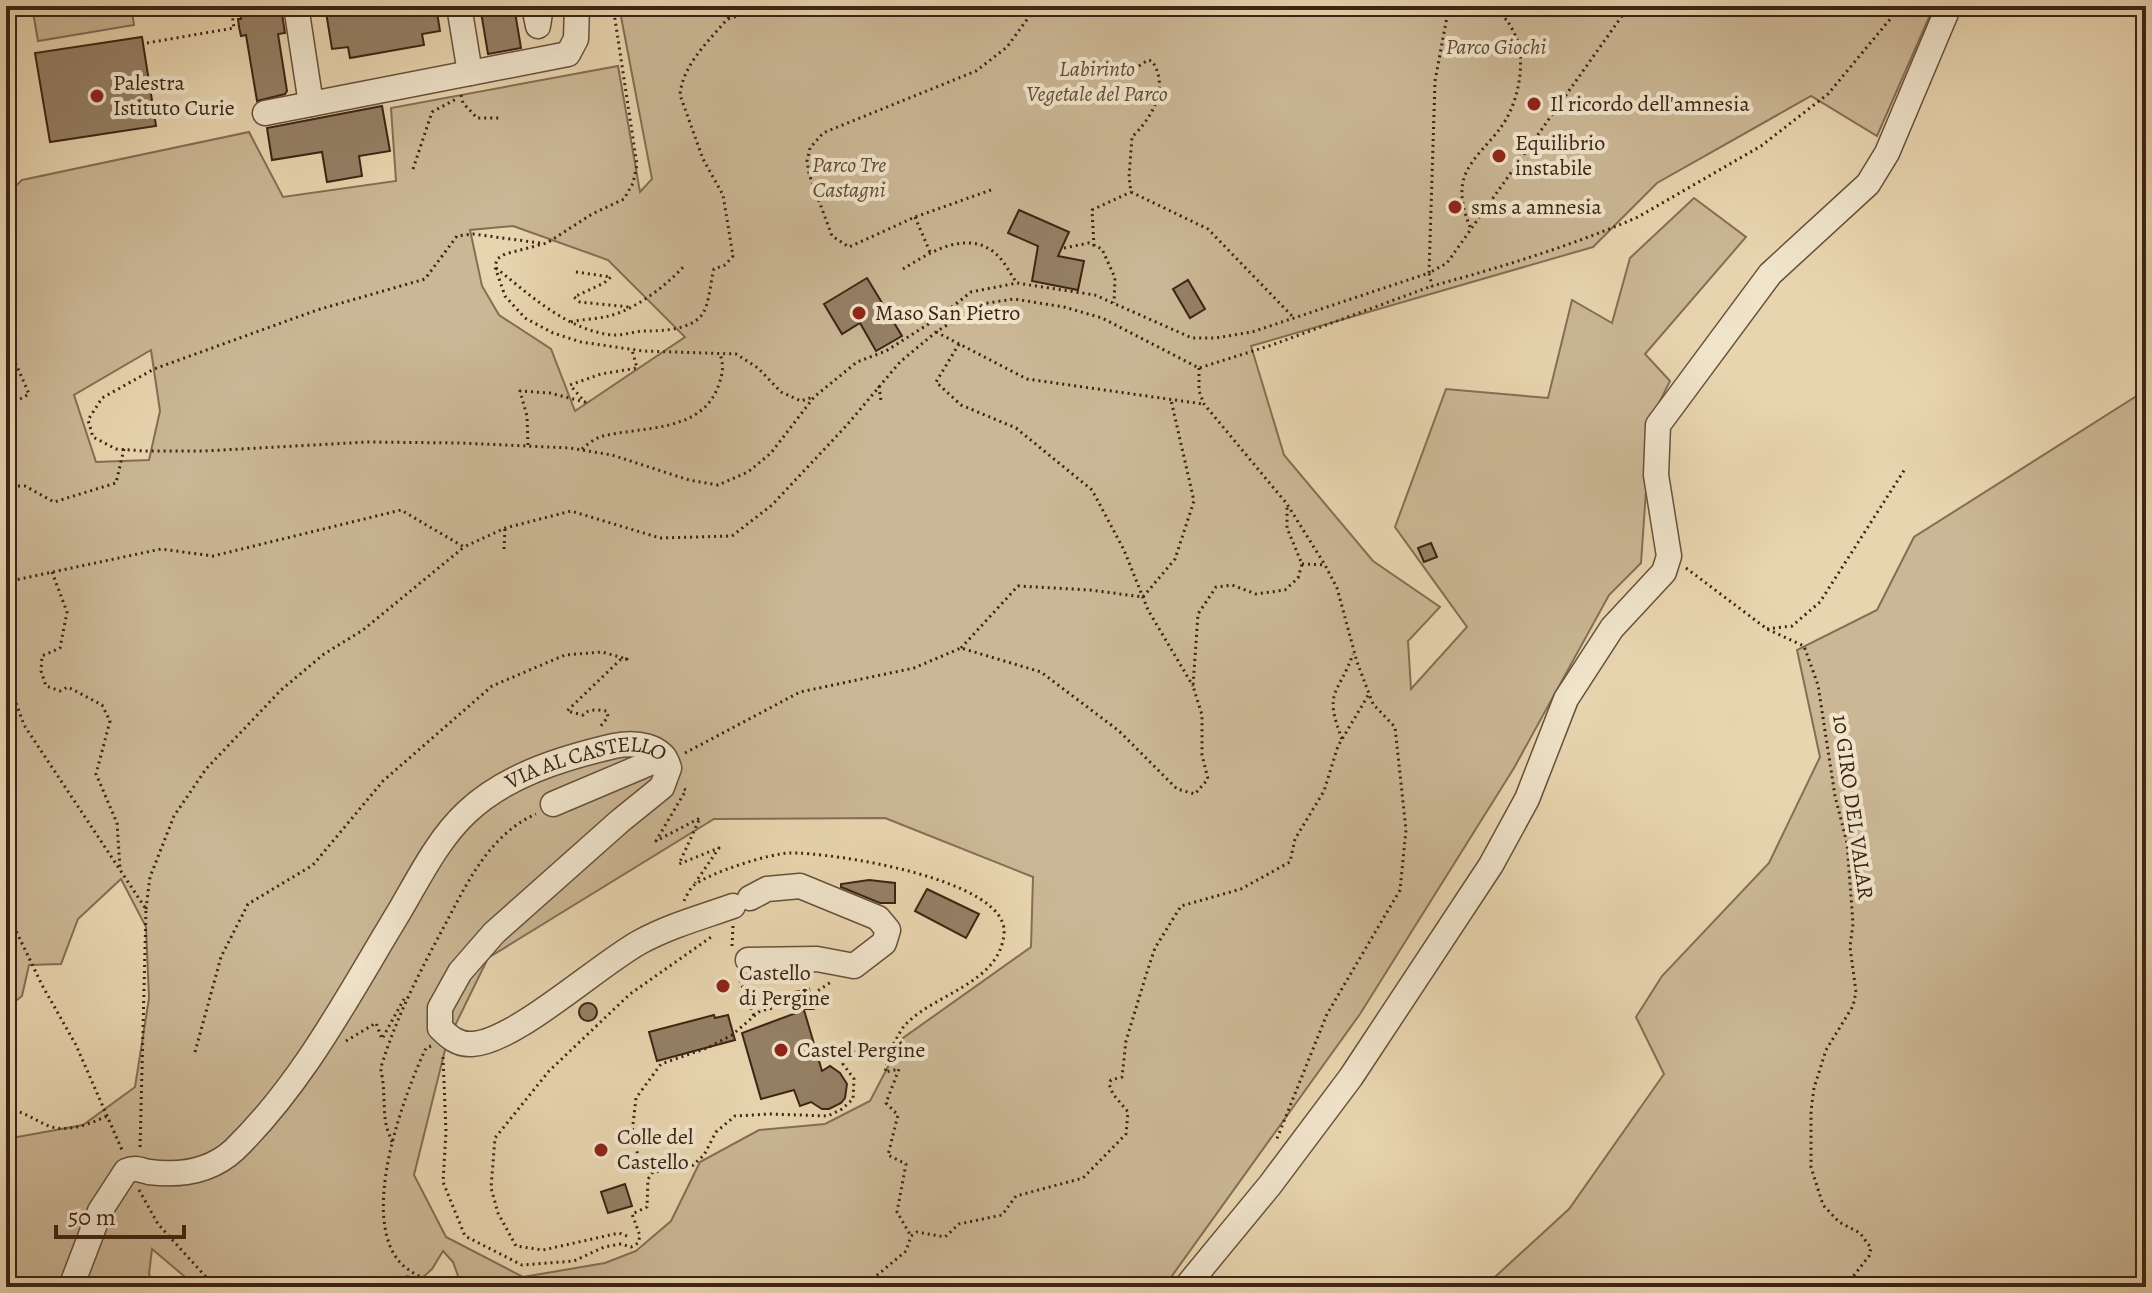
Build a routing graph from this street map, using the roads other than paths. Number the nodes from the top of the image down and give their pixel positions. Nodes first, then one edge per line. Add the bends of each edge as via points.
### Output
1 (296, 6) edge
2 (459, 6) edge
3 (534, 6) edge
4 (541, 6) edge
5 (577, 6) edge
6 (1949, 6) edge
7 (462, 82) junction
8 (311, 104) junction
9 (265, 113) dead end
10 (667, 765) junction
11 (553, 804) road end
12 (748, 960) dead end
13 (71, 1287) edge
14 (1186, 1287) edge

1 - 8 street
2 - 7 street
3 - 4 street via 538,26
5 - 7 street via 576,39 568,54
6 - 14 street via 1887,153 1868,184 1770,274 1658,425 1656,475 1669,556 1664,572 1612,628 1566,699 1527,799 1491,865 1351,1077
7 - 8 street
8 - 9 street
10 - 11 street
10 - 12 street, VIA AL CASTELLO via 662,787 494,933 460,972 440,1008 440,1028 446,1039 458,1042 497,1038 641,941 734,910 767,889 800,886 884,922 888,930 887,939 854,966 817,959
10 - 13 street, VIA AL CASTELLO via 643,744 603,749 505,783 466,812 436,851 284,1096 231,1152 202,1170 126,1171 100,1211

